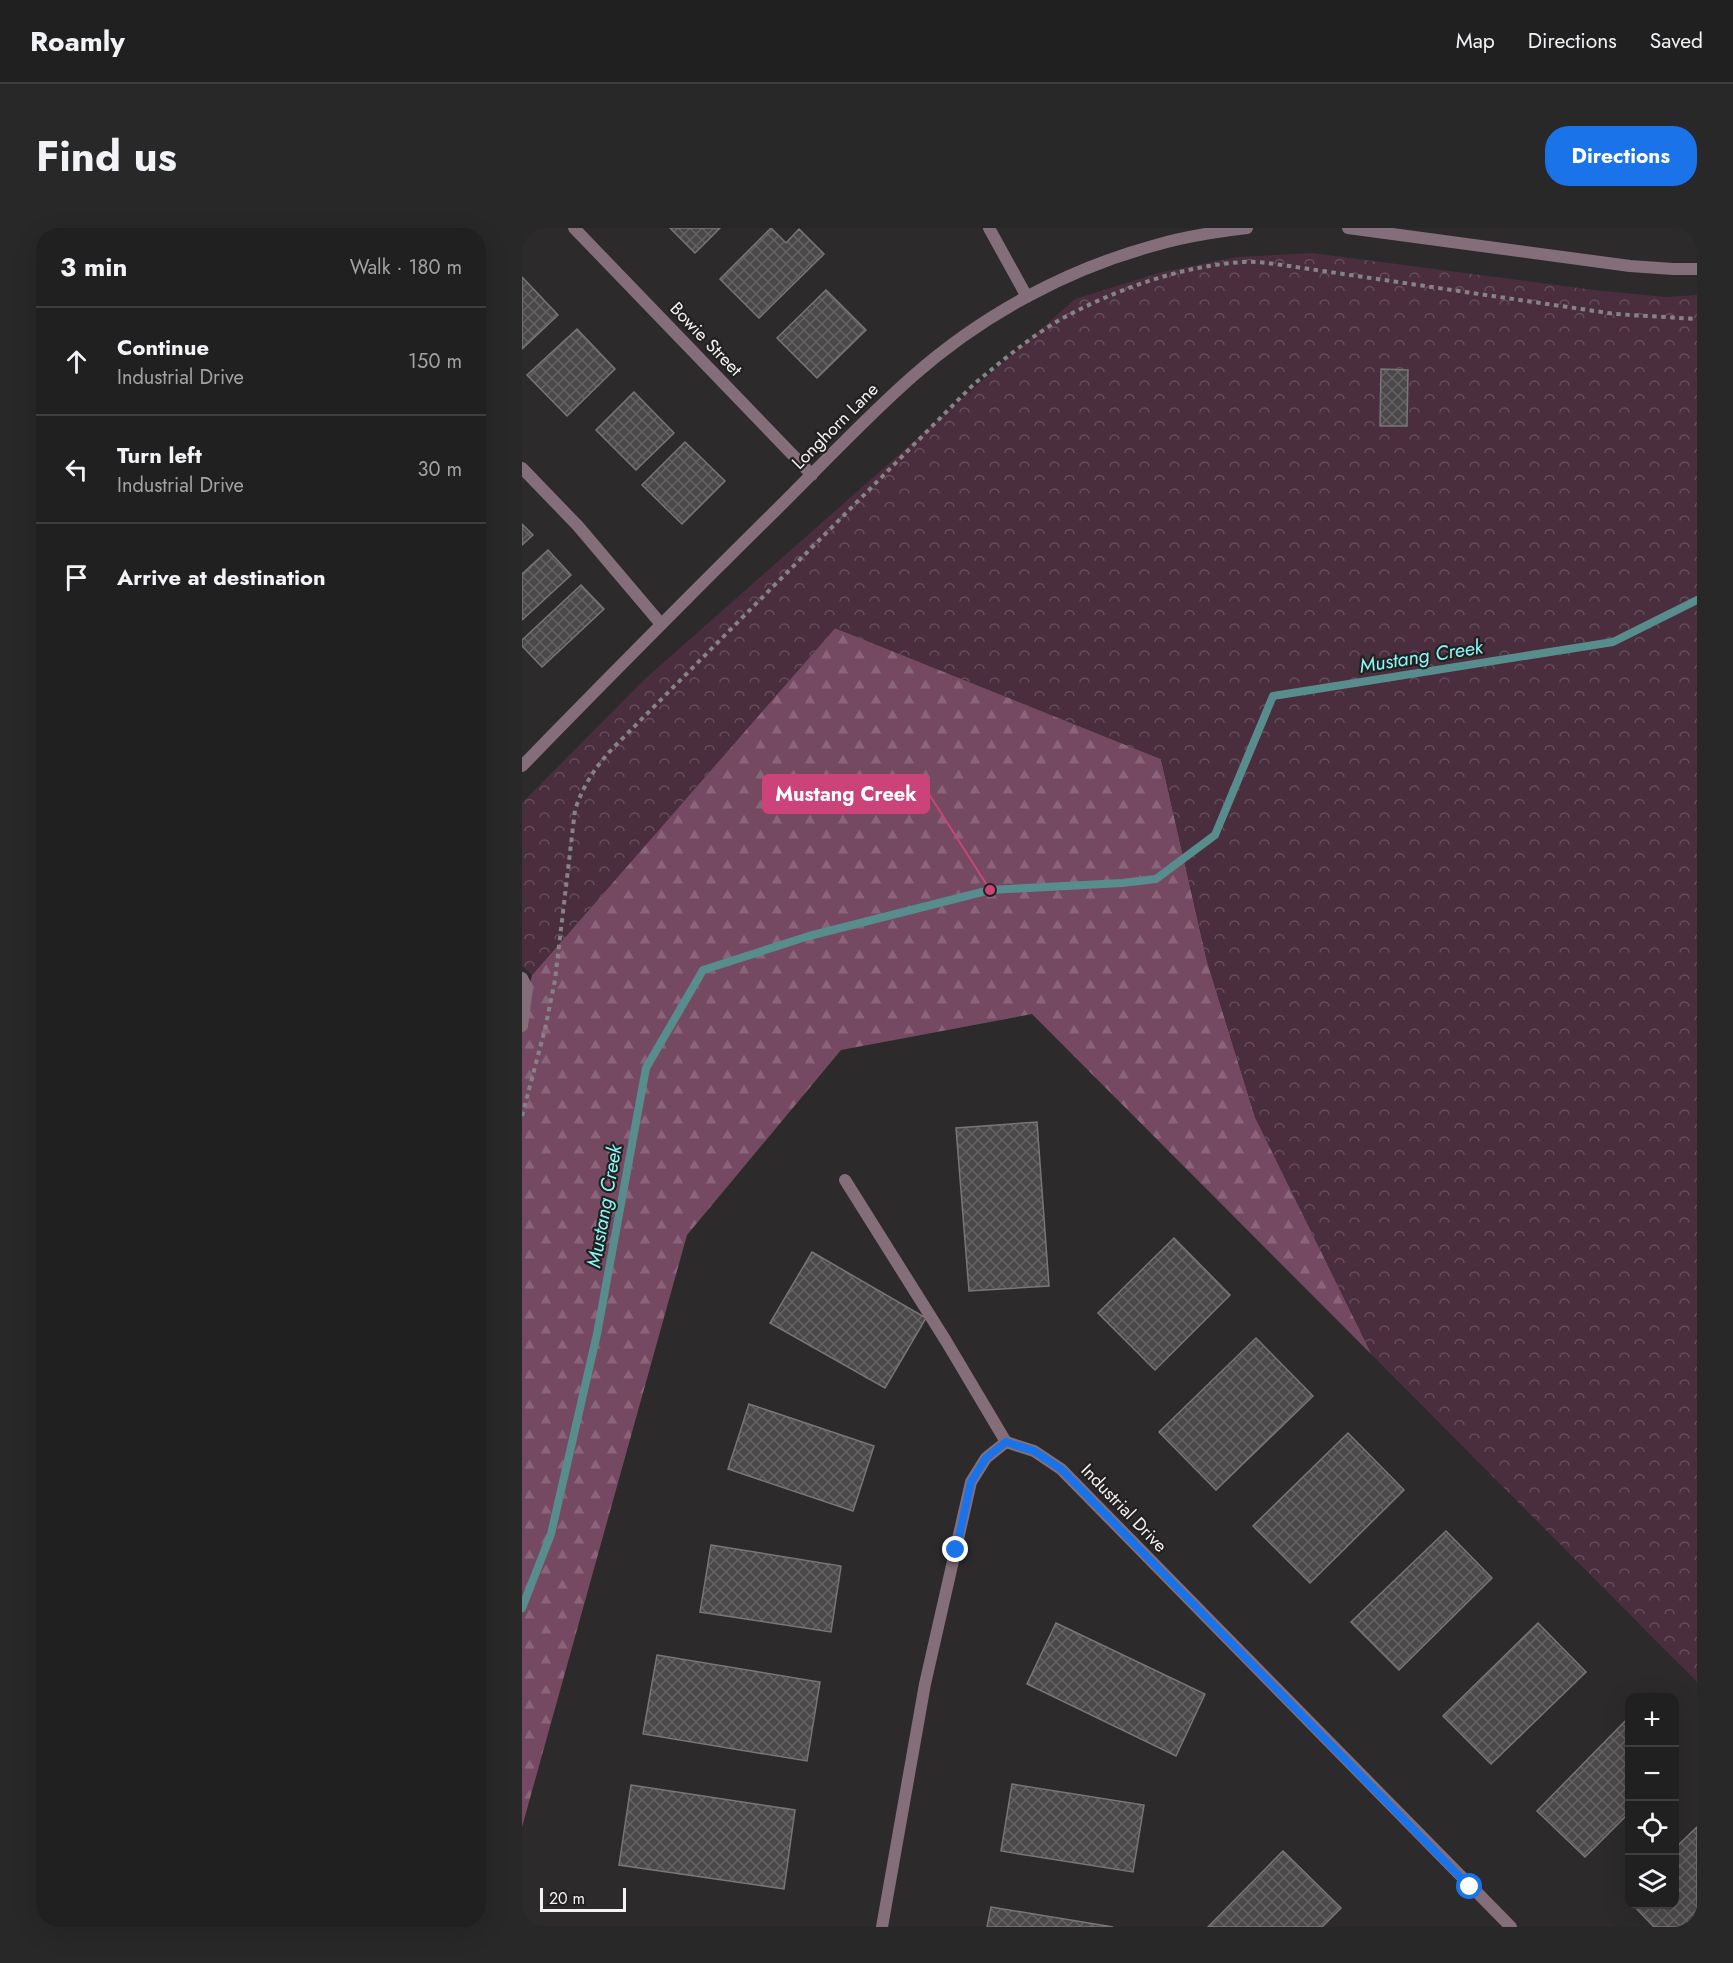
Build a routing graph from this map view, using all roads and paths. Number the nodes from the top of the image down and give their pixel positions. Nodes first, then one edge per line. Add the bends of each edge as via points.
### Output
1 (574, 228) edge
2 (989, 228) edge
3 (1247, 228) edge
4 (1348, 228) edge
5 (1362, 229) edge
6 (1697, 269) edge
7 (1027, 297) junction
8 (1697, 318) edge
9 (522, 468) edge
10 (812, 475) junction
11 (661, 624) junction
12 (524, 758) edge
13 (522, 978) edge
14 (522, 1026) edge
15 (522, 1116) edge
16 (845, 1180) dead end
17 (1006, 1442) junction
18 (882, 1927) edge
19 (1510, 1927) edge

1 - 10 street, Bowie Street
2 - 7 street
3 - 7 street, Longhorn Lane via 1156,244 1079,272
4 - 5 street
5 - 6 street via 1630,266
7 - 10 street, Longhorn Lane via 922,368
8 - 15 path via 1615,314 1243,262 1195,269 1140,284 1097,301 1029,340 974,384 613,748 588,778 575,810 555,981
9 - 11 street via 578,526
10 - 11 street, Longhorn Lane
11 - 12 street, Longhorn Lane
13 - 14 street via 527,1000
16 - 17 street
17 - 18 street via 986,1458 971,1482 925,1684
17 - 19 street, Industrial Drive via 1034,1451 1061,1469

